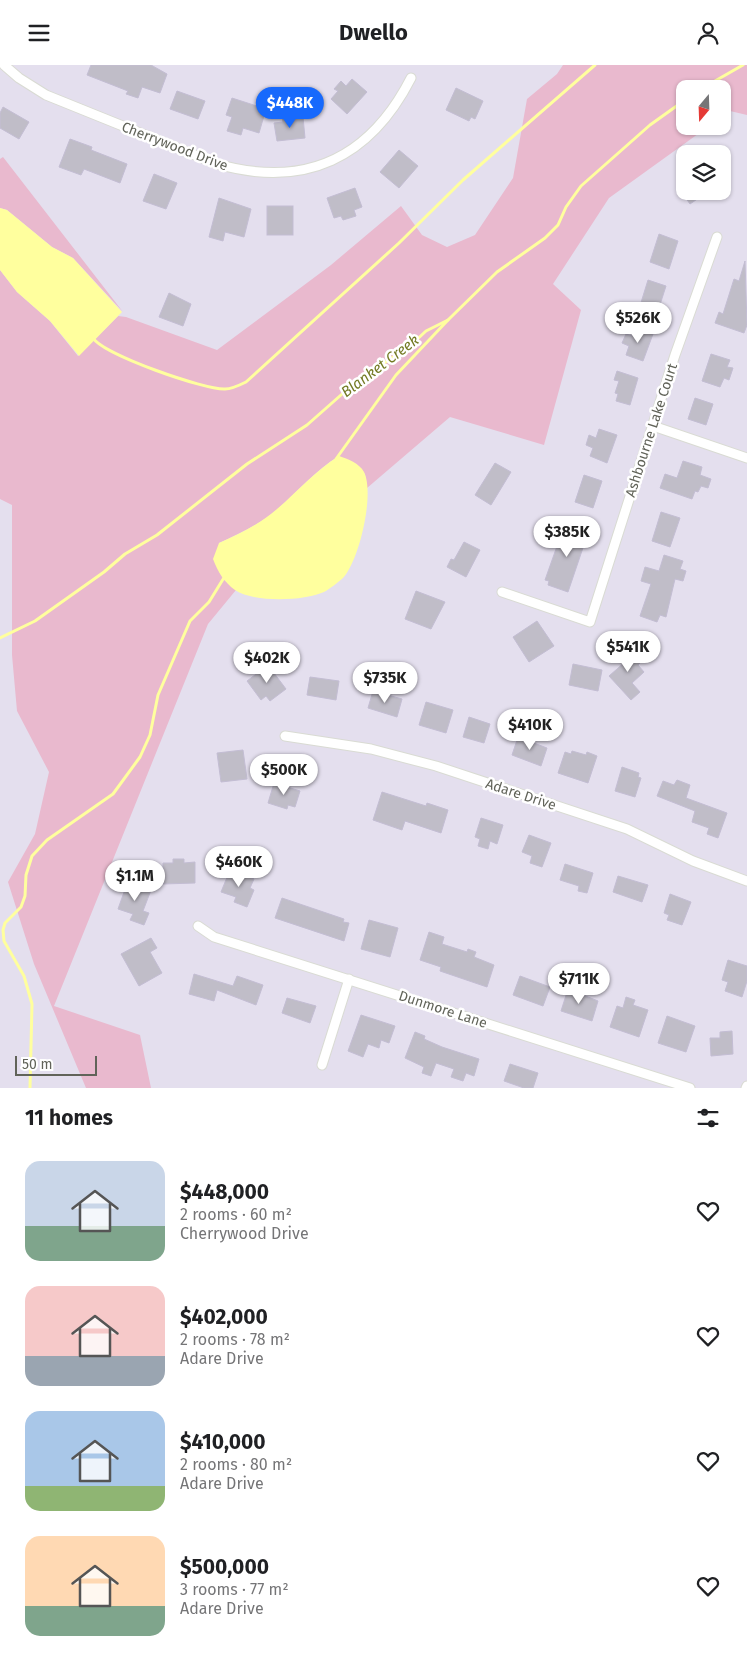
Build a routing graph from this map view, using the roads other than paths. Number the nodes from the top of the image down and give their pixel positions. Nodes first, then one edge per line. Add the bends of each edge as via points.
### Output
1 (4, 65) edge
2 (412, 78) dead end
3 (718, 237) dead end
4 (653, 426) junction
5 (747, 458) edge
6 (502, 592) dead end
7 (285, 736) dead end
8 (747, 881) edge
9 (198, 926) dead end
10 (349, 979) junction
11 (322, 1065) dead end
12 (690, 1088) edge

1 - 2 street, Cherrywood Drive via 46,95 217,164 264,174 301,171 343,155 376,130
3 - 4 street, Ashbourne Lake Court
4 - 5 street
4 - 6 street, Ashbourne Lake Court via 590,621
7 - 8 street, Adare Drive via 371,749 436,766 627,829 693,861
9 - 10 street, Dunmore Lane via 214,937
10 - 11 street
10 - 12 street, Dunmore Lane

